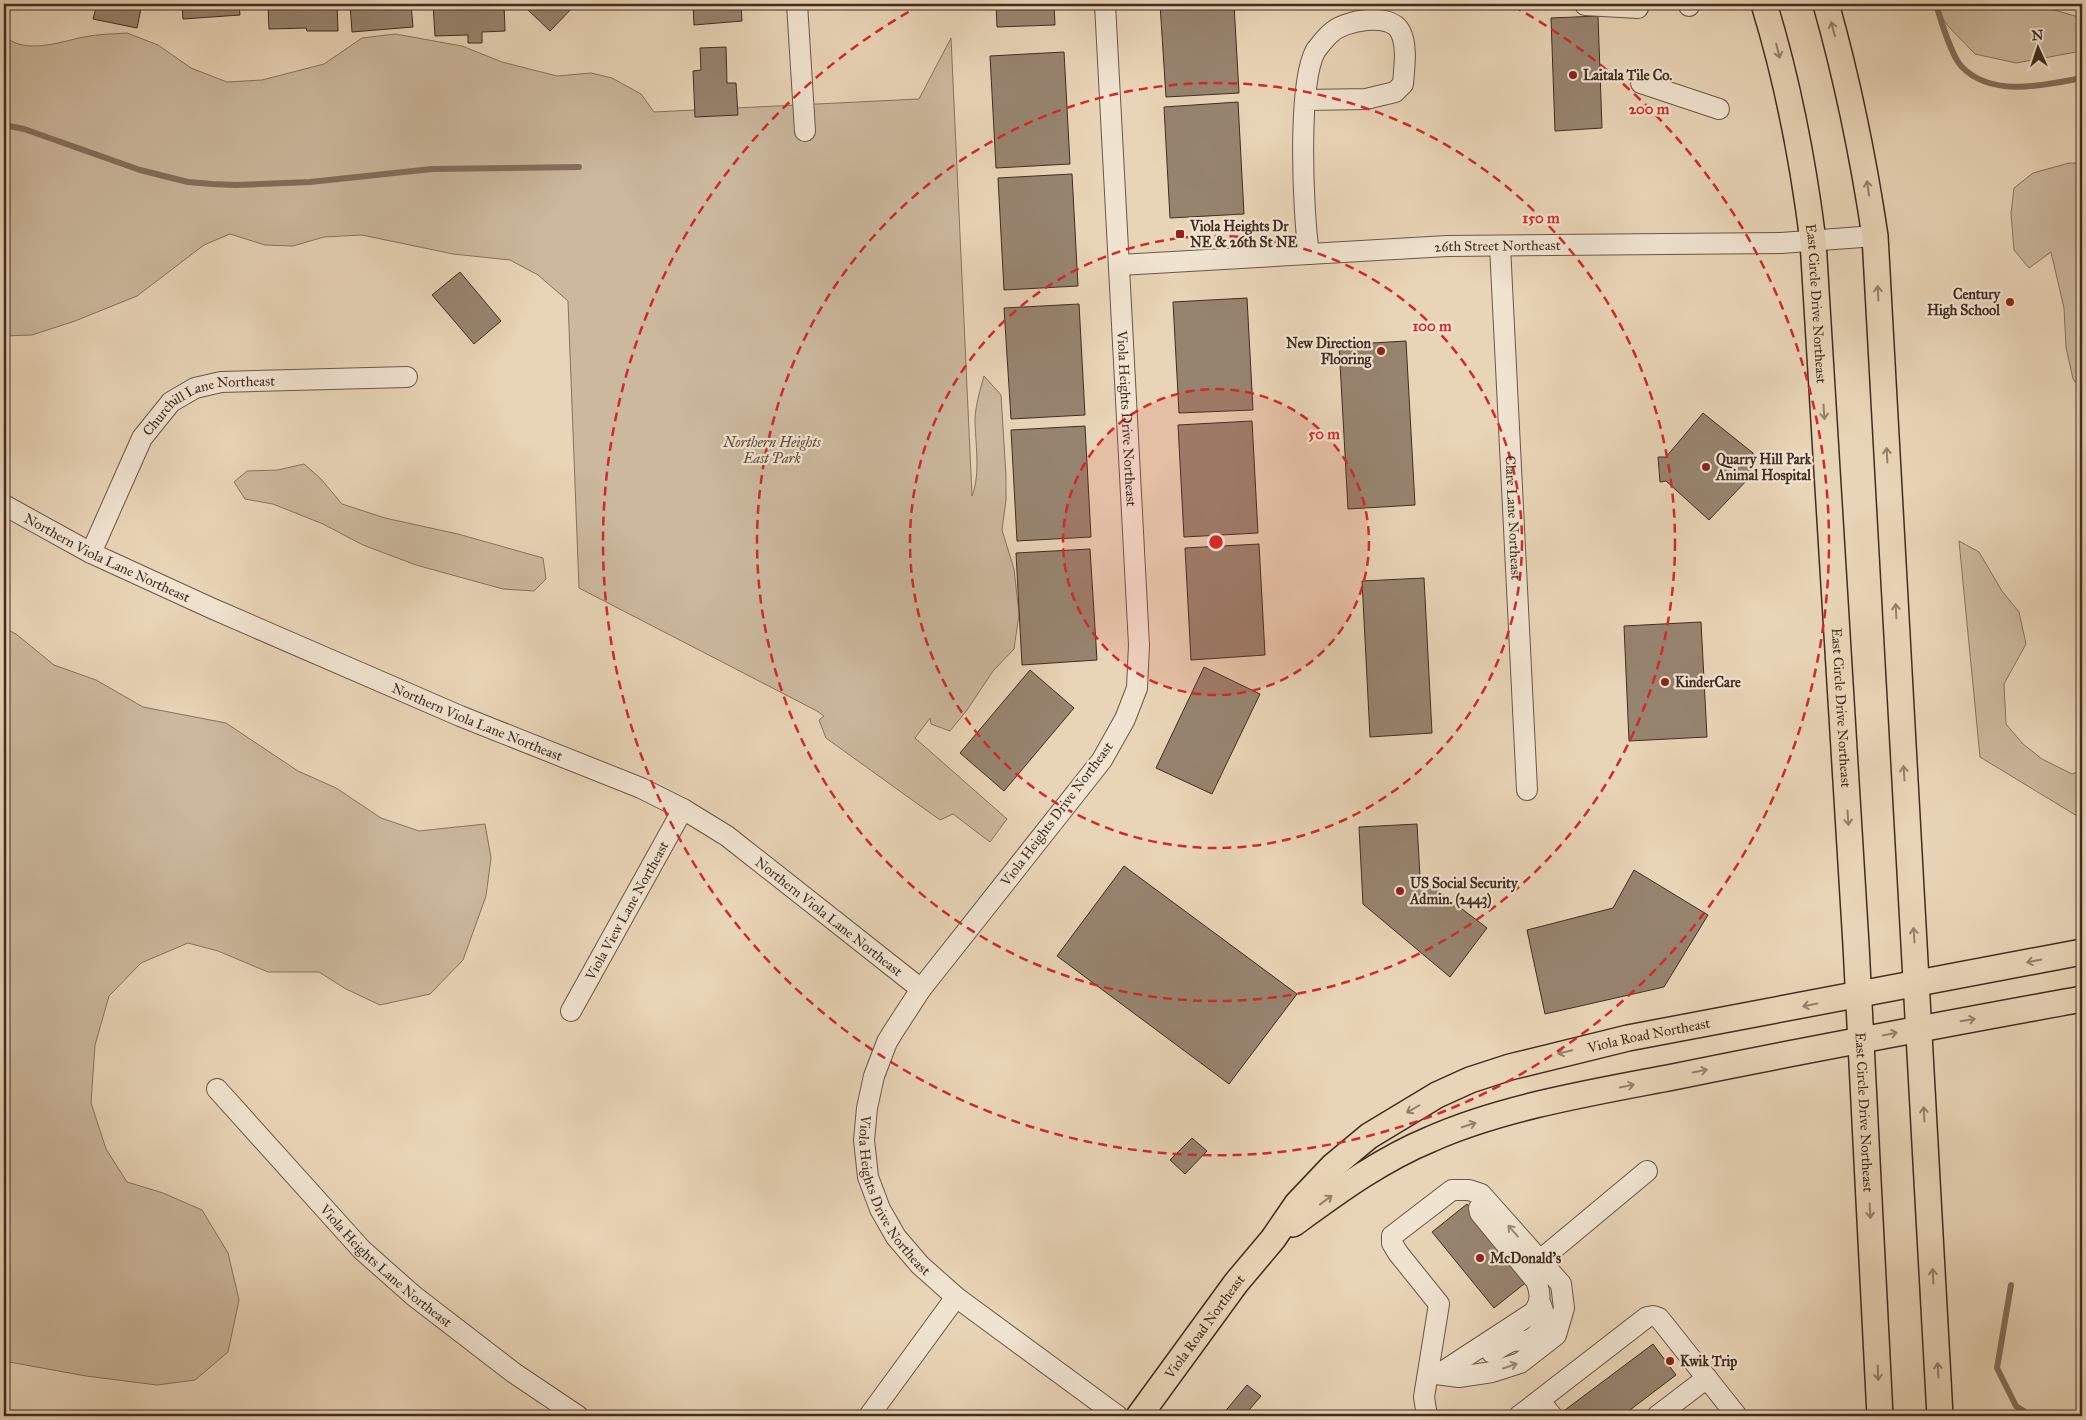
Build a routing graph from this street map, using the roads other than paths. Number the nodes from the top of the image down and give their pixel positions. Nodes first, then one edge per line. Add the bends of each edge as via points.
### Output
1 (797, 4) edge
2 (1105, 4) edge
3 (1585, 4) edge
4 (1764, 4) edge
5 (1826, 4) edge
6 (1638, 8) dead end
7 (1641, 83) dead end
8 (1305, 100) junction
9 (1719, 109) dead end
10 (805, 131) dead end
11 (1875, 236) junction
12 (1813, 242) junction
13 (1500, 246) junction
14 (1309, 254) junction
15 (1120, 264) junction
16 (407, 376) dead end
17 (4, 505) edge
18 (91, 553) junction
19 (1527, 790) dead end
20 (683, 810) junction
21 (2082, 952) edge
22 (1918, 984) junction
23 (921, 989) junction
24 (1858, 995) junction
25 (2082, 999) edge
26 (571, 1011) dead end
27 (1920, 1028) junction
28 (1860, 1040) junction
29 (216, 1089) dead end
30 (1647, 1171) dead end
31 (1477, 1192) junction
32 (1273, 1239) junction
33 (1540, 1261) junction
34 (956, 1297) junction
35 (1440, 1374) junction
36 (1707, 1378) junction
37 (1540, 1400) junction
38 (578, 1416) edge
39 (869, 1416) edge
40 (1118, 1416) edge
41 (1139, 1416) edge
42 (1427, 1416) edge
43 (1519, 1416) edge
44 (1552, 1416) edge
45 (1657, 1416) edge
46 (1737, 1416) edge
47 (1880, 1416) edge
48 (1940, 1416) edge

1 - 10 street
2 - 15 street, Viola Heights Drive Northeast
3 - 6 street
4 -> 12 main road, East Circle Drive Northeast via 1777,45 1802,158
11 -> 5 main road via 1864,160
7 - 9 street
8 - 8 street via 1316,51 1332,32 1353,22 1374,20 1390,22 1400,31 1405,53 1403,84 1395,92 1366,99
8 - 14 street via 1304,226
11 - 12 street, 26th Street Northeast
22 -> 11 main road
12 - 13 street, 26th Street Northeast
12 -> 24 main road, East Circle Drive Northeast
13 - 14 street, 26th Street Northeast
13 - 19 street, Clare Lane Northeast
14 - 15 street, 26th Street Northeast
15 - 23 street, Viola Heights Drive Northeast via 1138,645 1137,688 1125,719 1102,760
16 - 18 street, Churchill Lane Northeast via 220,382 194,388 171,402 142,438
17 - 18 street, Northern Viola Lane Northeast
18 - 20 street, Northern Viola Lane Northeast via 451,712 641,788
20 - 23 street, Northern Viola Lane Northeast via 727,836
20 - 26 street, Viola View Lane Northeast
21 -> 22 main road, Viola Road Northeast
22 - 24 main road, Viola Road Northeast
22 - 27 main road
23 - 34 street, Viola Heights Drive Northeast via 887,1042 874,1076 864,1140 868,1177 880,1209 896,1237 920,1265
24 - 28 main road, East Circle Drive Northeast
24 -> 32 main road, Viola Road Northeast via 1628,1038 1527,1062 1470,1080 1437,1095 1369,1136 1333,1166 1297,1204
27 -> 25 main road, Viola Road Northeast
28 -> 27 main road, Viola Road Northeast
48 -> 27 main road
32 -> 28 main road, Viola Road Northeast via 1357,1177 1432,1138 1472,1124 1604,1090
28 -> 47 main road, East Circle Drive Northeast
29 - 38 street, Viola Heights Lane Northeast via 362,1250 414,1296
30 - 33 street
33 -> 31 street
31 - 35 street via 1452,1190 1392,1236 1392,1243 1439,1304
31 - 35 street via 1480,1213 1536,1281 1540,1303 1534,1312
32 - 41 main road, Viola Road Northeast via 1236,1283
35 -> 33 street via 1492,1372 1520,1363 1556,1335 1564,1308 1561,1284
34 - 39 street
34 - 40 street, Viola Heights Drive Northeast
35 - 42 street via 1424,1397
36 - 37 street via 1660,1318 1654,1316 1647,1317
36 - 45 street
36 - 46 street
37 - 43 street
37 - 44 street

